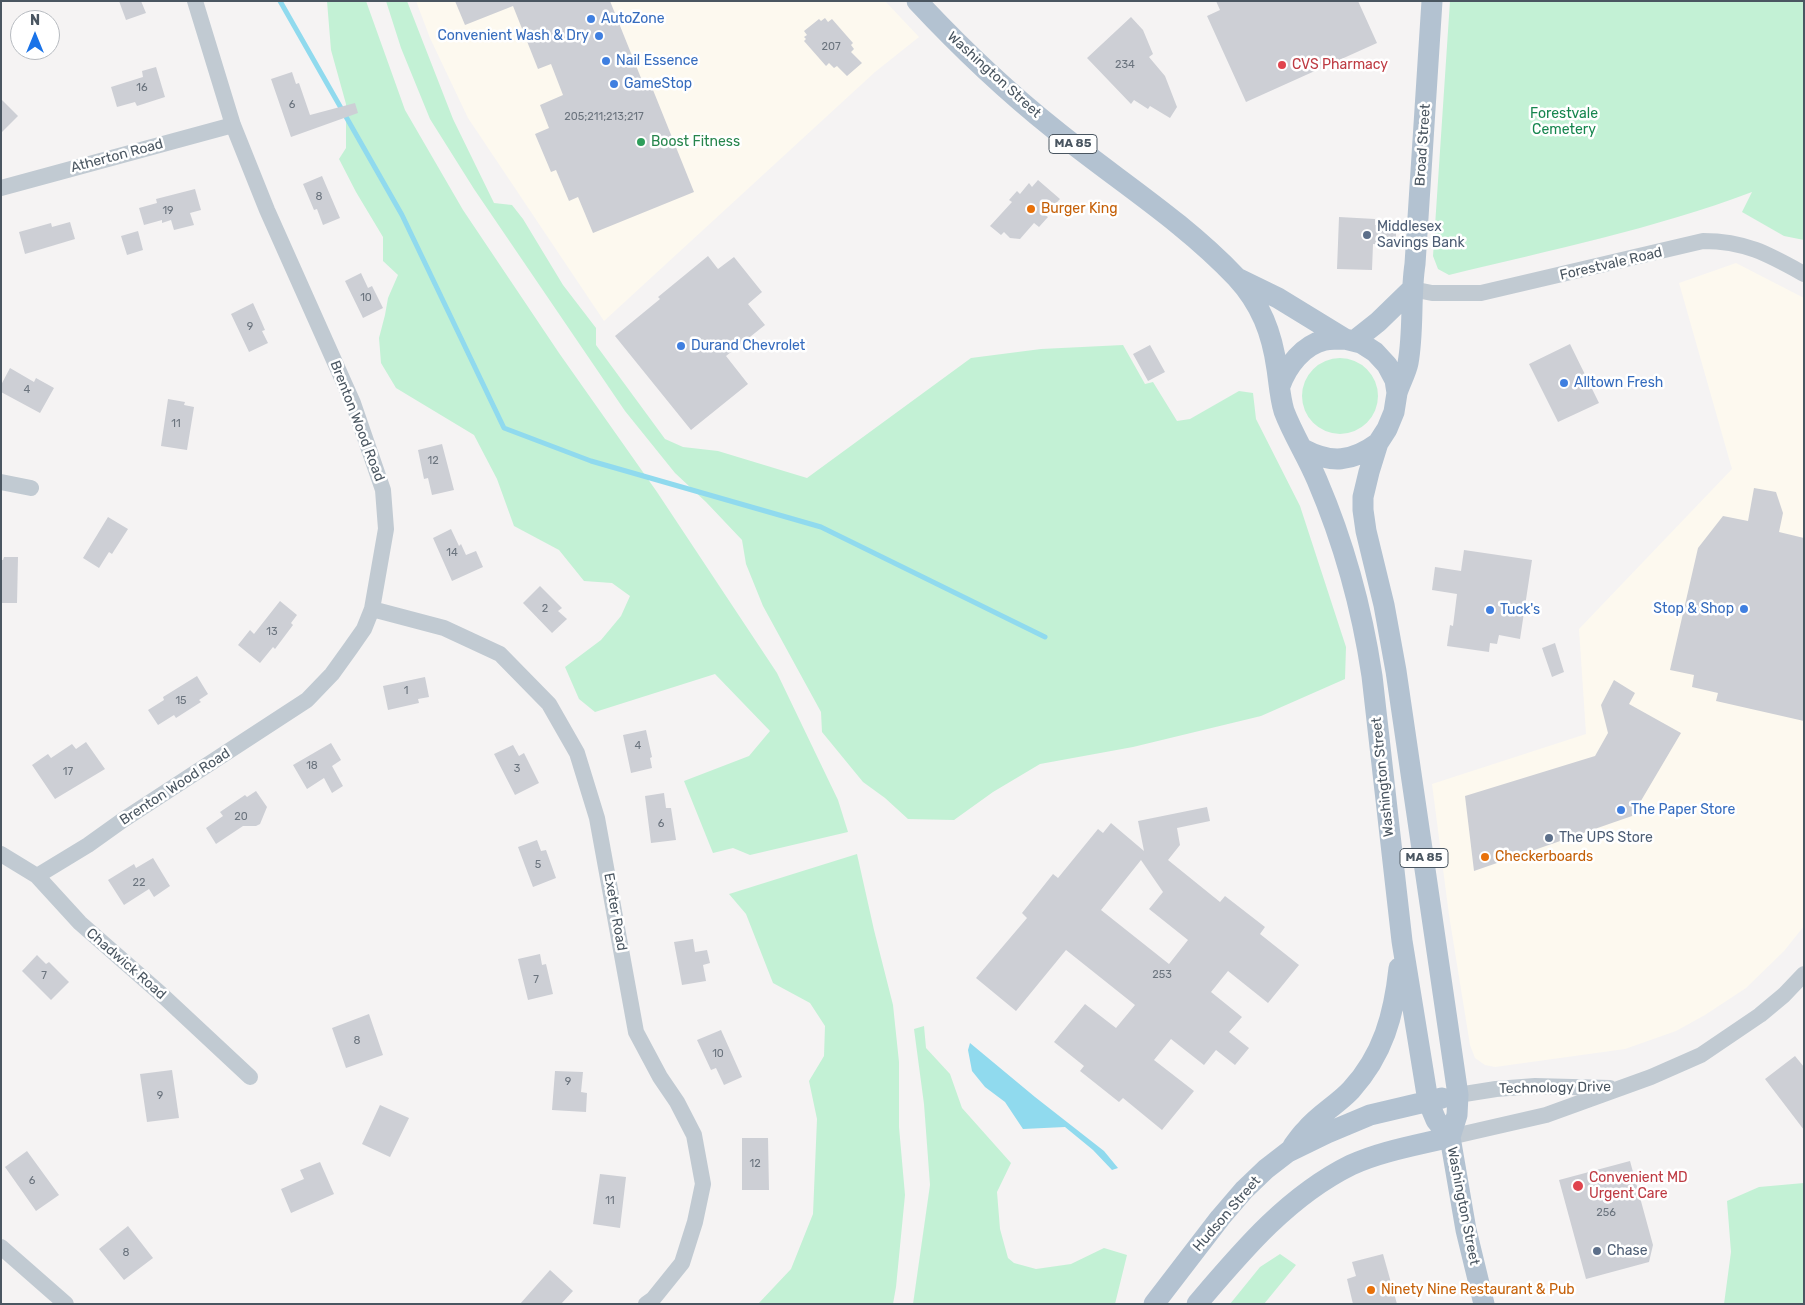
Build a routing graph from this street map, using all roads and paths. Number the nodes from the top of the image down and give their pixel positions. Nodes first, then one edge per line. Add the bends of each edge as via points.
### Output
1 (196, 1) edge
2 (917, 1) edge
3 (1432, 1) edge
4 (233, 125) junction
5 (1, 188) edge
6 (1804, 274) edge
7 (1237, 278) junction
8 (1412, 289) junction
9 (1350, 340) junction
10 (1280, 386) junction
11 (1397, 393) junction
12 (1378, 443) junction
13 (1303, 449) junction
14 (1, 482) edge
15 (30, 488) dead end
16 (372, 609) junction
17 (1, 854) edge
18 (37, 876) junction
19 (1402, 941) junction
20 (1804, 974) edge
21 (250, 1077) dead end
22 (1622, 1088) junction
23 (1458, 1095) junction
24 (1428, 1101) junction
25 (1450, 1137) junction
26 (1288, 1152) junction
27 (1, 1247) edge
28 (66, 1304) edge
29 (646, 1304) edge
30 (1154, 1304) edge
31 (1197, 1304) edge
32 (1484, 1304) edge

1 - 4 street, Brenton Wood Road
2 - 7 main road, Washington Street / MA 85 via 1008,92 1168,217
3 - 8 main road, Broad Street
4 - 5 street, Atherton Road
4 - 16 street, Brenton Wood Road via 352,403 383,490 386,529
6 - 8 street, Forestvale Road via 1753,248 1736,243 1703,242 1481,293 1432,293
7 - 9 main road, Washington Street / MA 85
7 - 10 main road, Washington Street / MA 85 via 1269,329
8 - 9 main road via 1378,322
8 - 11 main road, Broad Street via 1413,315 1407,365
9 - 10 main road via 1324,340 1306,348 1284,373
9 - 11 main road, Washington Street / MA 85 via 1375,352 1387,364
10 - 13 main road, Washington Street / MA 85 via 1284,409
11 - 12 main road, Washington Street / MA 85 via 1394,412
12 - 13 main road, Washington Street via 1355,457 1342,459 1328,459
12 - 23 main road, Washington Street / MA 85 via 1363,497 1363,510 1393,653
13 - 19 main road, Washington Street / MA 85 via 1339,540 1366,636
14 - 15 street
16 - 18 street, Brenton Wood Road via 364,629 350,649 307,700
16 - 29 street, Exeter Road via 444,628 500,654 548,704 577,752 597,818 636,1032 694,1135 703,1184 682,1263
17 - 18 street, Chadwick Road
18 - 21 street, Chadwick Road via 80,923
19 - 24 main road, Washington Street / MA 85
19 - 26 main road via 1391,1021 1374,1060 1350,1091 1305,1130
20 - 22 street, Technology Drive via 1760,1015 1701,1055
22 - 23 street, Technology Drive via 1535,1086
22 - 25 street, Technology Drive via 1546,1115
23 - 24 main road, Hudson Street
23 - 25 main road, Washington Street / MA 85 via 1457,1115
24 - 25 main road, Washington Street / MA 85 via 1436,1120
24 - 26 main road, Hudson Street via 1370,1115
25 - 31 main road via 1375,1157 1330,1178 1278,1216
25 - 32 main road, Washington Street / MA 85 via 1466,1230
26 - 30 main road, Hudson Street via 1244,1190
27 - 28 street

